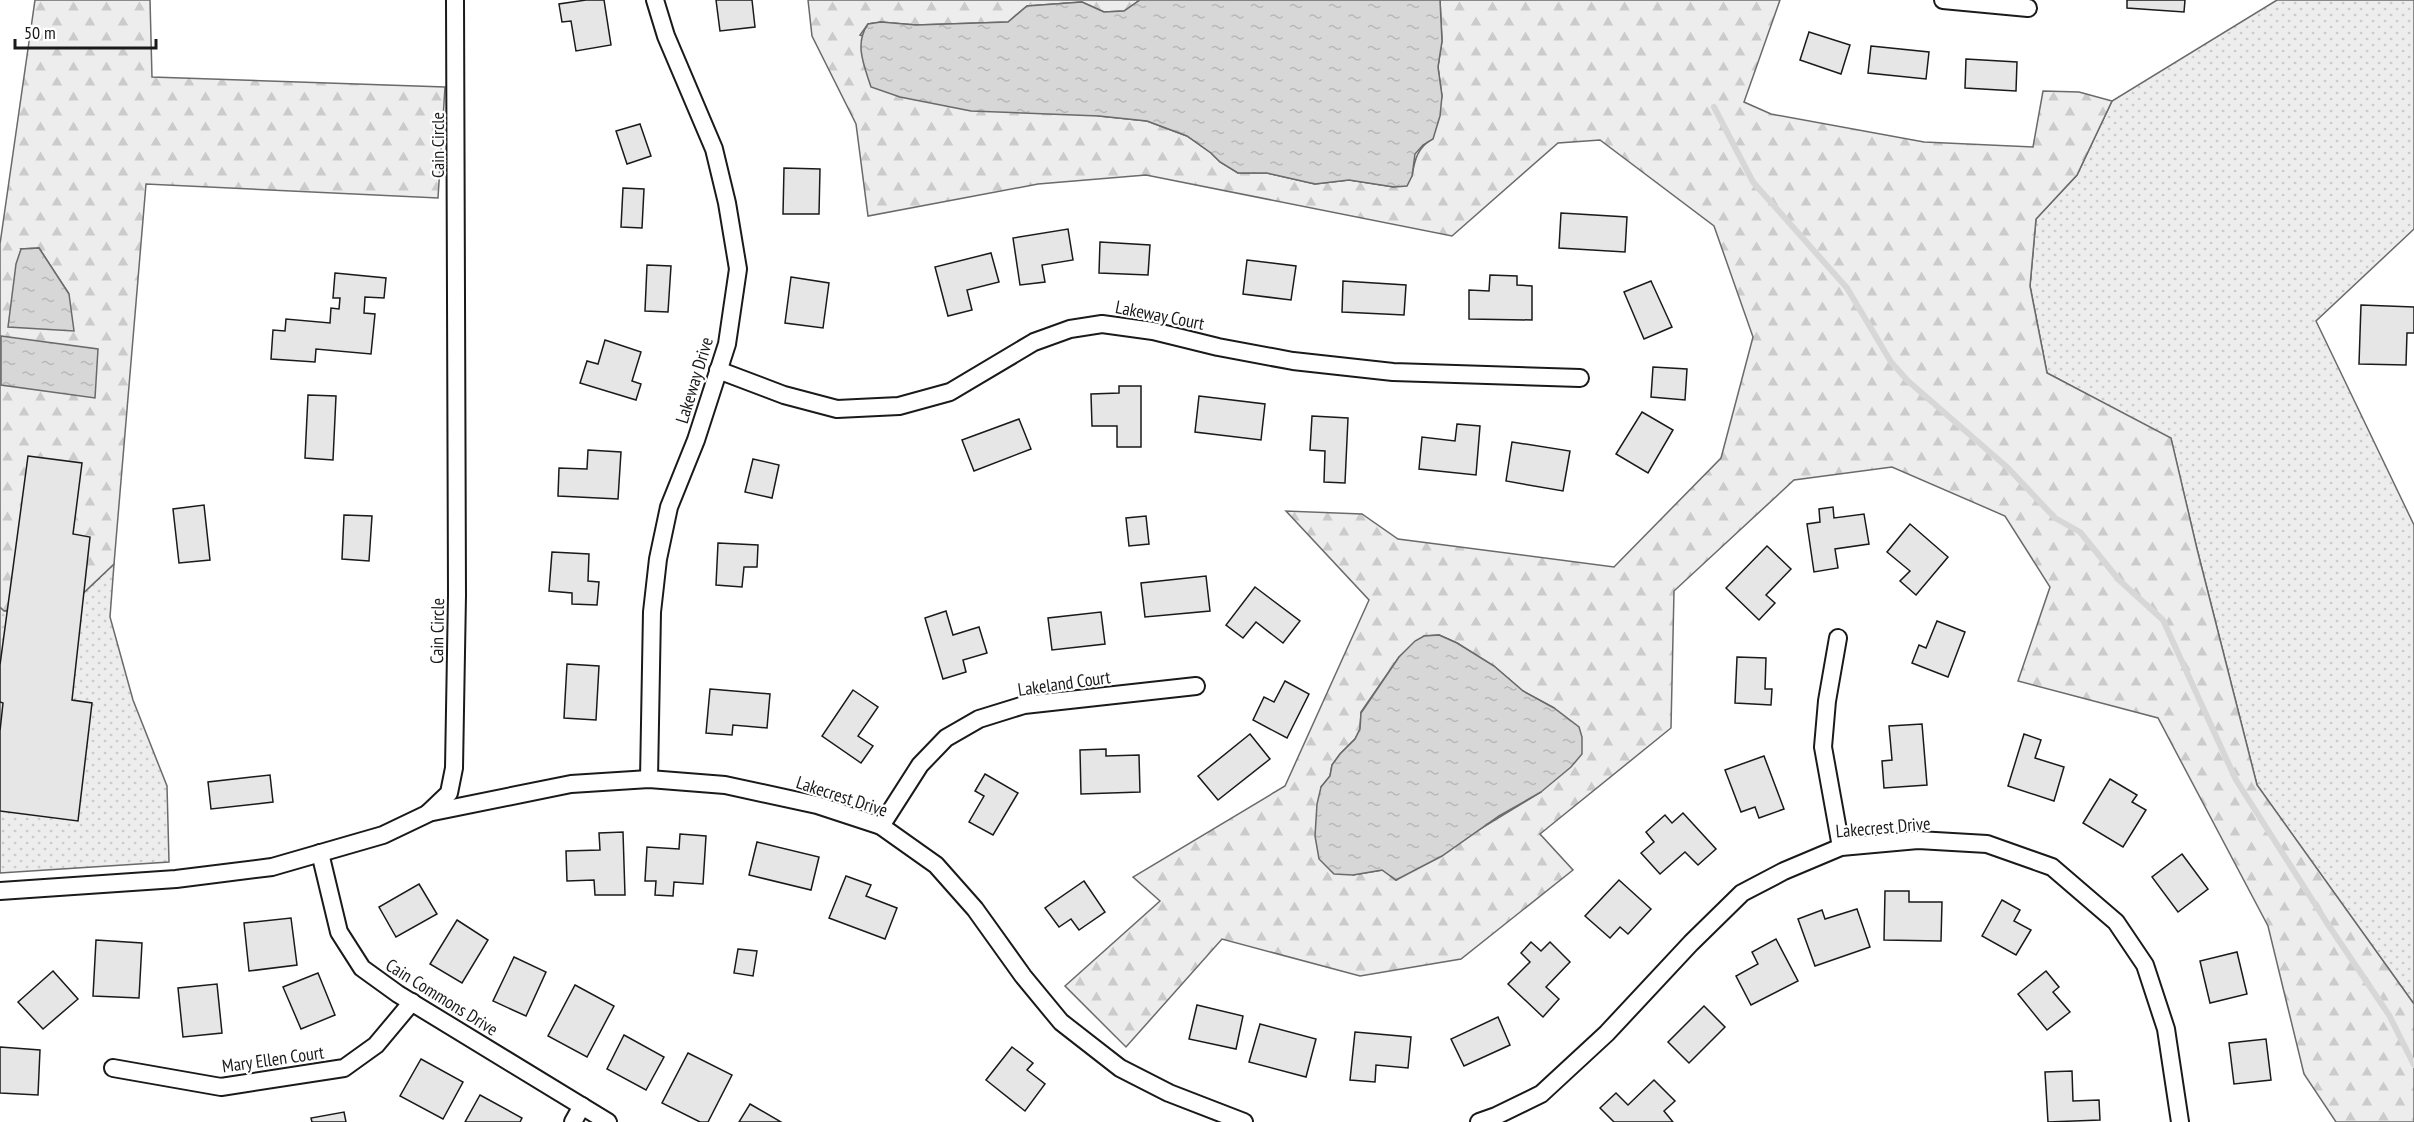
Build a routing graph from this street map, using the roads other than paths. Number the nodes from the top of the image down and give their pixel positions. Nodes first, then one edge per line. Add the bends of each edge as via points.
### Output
1 (455, 0) edge
2 (655, 0) edge
3 (1943, 0) edge
4 (2028, 8) dead end
5 (718, 370) junction
6 (1580, 378) dead end
7 (1838, 638) dead end
8 (1196, 686) dead end
9 (649, 779) junction
10 (427, 814) junction
11 (881, 826) junction
12 (1841, 847) junction
13 (321, 853) junction
14 (0, 891) edge
15 (412, 1002) junction
16 (113, 1068) dead end
17 (582, 1106) junction
18 (573, 1122) edge
19 (608, 1122) edge
20 (1244, 1122) edge
21 (1479, 1122) edge
22 (2180, 1122) edge

1 - 10 street, Cain Circle via 454,768 449,794
2 - 5 street, Lakeway Drive via 666,36 714,149 727,203 738,269 727,344
3 - 4 street
5 - 6 street, Lakeway Court via 784,395 837,409 899,406 950,392 1034,342 1070,329 1102,324 1153,331 1293,362 1393,372
5 - 9 street, Lakeway Drive via 669,507 658,559 652,612
7 - 12 street via 1823,747
8 - 11 street, Lakeland Court via 1024,705 980,719 946,738 920,765
9 - 10 street, Lakecrest Drive via 571,784
9 - 11 street, Lakecrest Drive via 725,785 817,805
10 - 13 street, Cain Circle via 383,835
11 - 20 street, Lakecrest Drive via 936,865 975,909 1061,1022 1120,1068 1169,1093
12 - 21 street, Lakecrest Drive via 1742,893 1607,1033 1541,1094
12 - 22 street, Lakecrest Drive via 1918,840 1987,844 2052,867 2116,922 2145,965 2166,1029
13 - 14 street, Cain Circle via 272,867 176,879
13 - 15 street, Cain Commons Drive via 339,932 362,968
15 - 16 street, Mary Ellen Court via 376,1045 344,1068 221,1088
15 - 17 street, Cain Commons Drive
17 - 18 street
17 - 19 street, Cain Commons Drive

